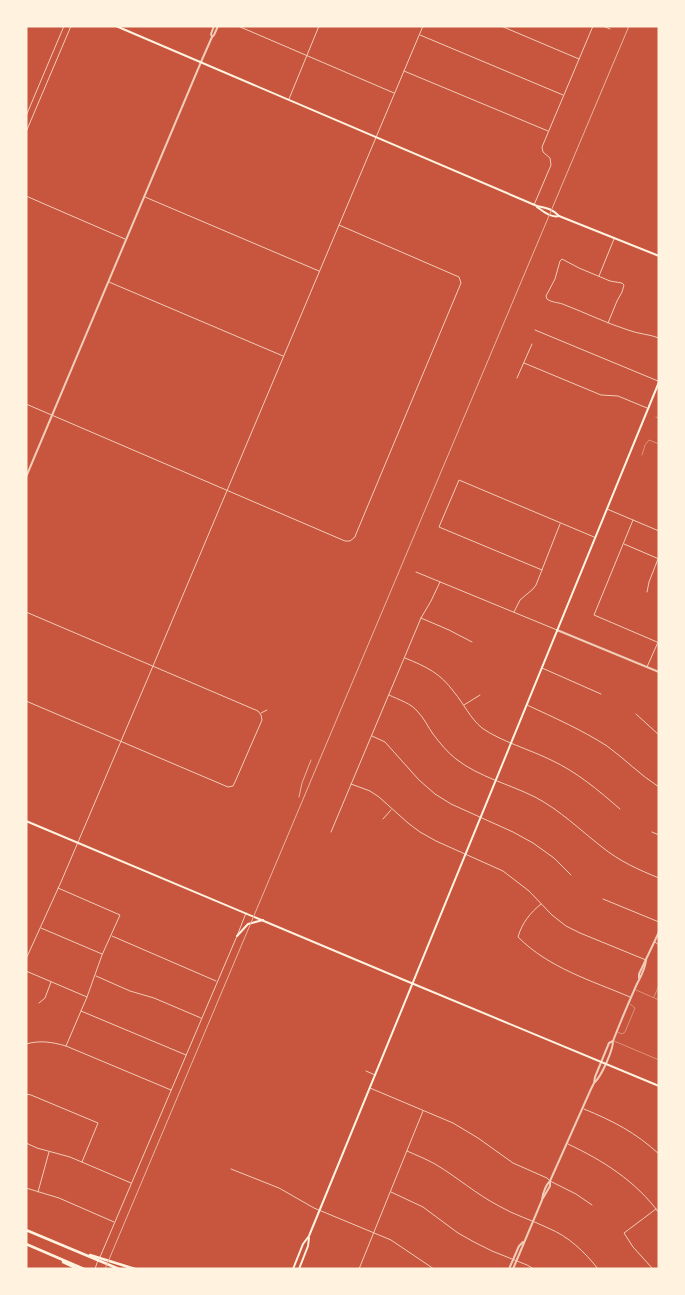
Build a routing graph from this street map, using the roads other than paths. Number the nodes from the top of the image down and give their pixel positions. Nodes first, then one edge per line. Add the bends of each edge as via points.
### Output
1 (64, 26) edge
2 (71, 26) edge
3 (116, 26) edge
4 (214, 26) edge
5 (218, 26) edge
6 (238, 26) edge
7 (319, 26) edge
8 (423, 26) edge
9 (501, 26) edge
10 (593, 26) edge
11 (604, 26) edge
12 (610, 29) dead end
13 (419, 34) junction
14 (212, 37) junction
15 (307, 56) junction
16 (579, 59) junction
17 (201, 62) junction
18 (404, 70) junction
19 (394, 94) junction
20 (564, 95) junction
21 (288, 100) junction
22 (26, 116) edge
23 (26, 132) edge
24 (549, 132) junction
25 (376, 138) junction
26 (26, 196) edge
27 (145, 197) junction
28 (536, 206) junction
29 (560, 216) junction
30 (339, 225) junction
31 (615, 238) junction
32 (126, 239) junction
33 (659, 256) edge
34 (319, 271) junction
35 (599, 276) junction
36 (109, 281) junction
37 (608, 323) junction
38 (535, 330) dead end
39 (659, 338) edge
40 (532, 344) dead end
41 (283, 356) junction
42 (524, 363) junction
43 (517, 378) dead end
44 (659, 381) edge
45 (26, 404) edge
46 (648, 408) junction
47 (52, 415) junction
48 (656, 417) dead end
49 (659, 418) edge
50 (659, 444) edge
51 (642, 455) dead end
52 (26, 477) edge
53 (227, 490) junction
54 (607, 509) junction
55 (633, 520) junction
56 (561, 523) junction
57 (659, 531) edge
58 (595, 537) junction
59 (623, 544) junction
60 (659, 559) edge
61 (542, 570) junction
62 (416, 572) dead end
63 (440, 582) junction
64 (647, 592) dead end
65 (26, 612) edge
66 (514, 612) junction
67 (421, 618) junction
68 (557, 630) junction
69 (658, 641) edge
70 (472, 642) dead end
71 (404, 658) junction
72 (153, 666) junction
73 (647, 667) junction
74 (542, 668) junction
75 (659, 672) edge
76 (601, 694) dead end
77 (389, 695) junction
78 (480, 695) dead end
79 (26, 701) edge
80 (463, 705) junction
81 (526, 705) junction
82 (267, 710) dead end
83 (261, 714) junction
84 (636, 714) dead end
85 (659, 735) edge
86 (372, 736) junction
87 (121, 742) junction
88 (511, 742) junction
89 (495, 780) junction
90 (351, 784) junction
91 (659, 787) edge
92 (620, 809) dead end
93 (392, 810) junction
94 (480, 818) junction
95 (384, 819) dead end
96 (26, 821) edge
97 (331, 832) dead end
98 (652, 832) dead end
99 (659, 834) edge
100 (78, 843) junction
101 (465, 854) junction
102 (571, 875) dead end
103 (659, 878) edge
104 (58, 888) junction
105 (604, 899) dead end
106 (541, 904) junction
107 (246, 913) junction
108 (262, 920) junction
109 (659, 922) edge
110 (41, 928) junction
111 (659, 932) edge
112 (111, 936) junction
113 (237, 936) junction
114 (654, 942) junction
115 (659, 942) edge
116 (659, 945) edge
117 (102, 955) junction
118 (26, 959) edge
119 (646, 960) junction
120 (26, 971) edge
121 (95, 976) junction
122 (51, 982) junction
123 (217, 982) junction
124 (413, 983) junction
125 (659, 985) edge
126 (634, 989) junction
127 (87, 997) junction
128 (654, 997) junction
129 (631, 998) junction
130 (659, 1000) edge
131 (39, 1003) dead end
132 (628, 1004) junction
133 (81, 1011) junction
134 (202, 1019) junction
135 (617, 1031) junction
136 (612, 1041) junction
137 (26, 1044) edge
138 (66, 1046) junction
139 (187, 1055) junction
140 (659, 1060) edge
141 (601, 1062) junction
142 (605, 1063) junction
143 (366, 1071) dead end
144 (375, 1075) junction
145 (594, 1083) junction
146 (659, 1086) edge
147 (370, 1088) junction
148 (172, 1090) junction
149 (26, 1094) edge
150 (583, 1108) junction
151 (423, 1110) junction
152 (26, 1144) edge
153 (567, 1144) junction
154 (50, 1151) junction
155 (407, 1151) junction
156 (659, 1154) edge
157 (82, 1162) junction
158 (231, 1169) dead end
159 (550, 1181) junction
160 (132, 1184) junction
161 (26, 1188) edge
162 (38, 1192) junction
163 (390, 1192) junction
164 (592, 1205) dead end
165 (656, 1209) junction
166 (320, 1210) junction
167 (659, 1213) edge
168 (532, 1221) junction
169 (115, 1222) junction
170 (26, 1230) edge
171 (374, 1232) junction
172 (309, 1236) junction
173 (27, 1245) edge
174 (74, 1250) junction
175 (515, 1260) junction
176 (78, 1269) edge
177 (84, 1269) edge
178 (95, 1269) edge
179 (119, 1269) edge
180 (134, 1269) edge
181 (293, 1269) edge
182 (299, 1269) edge
183 (359, 1269) edge
184 (434, 1269) edge
185 (509, 1269) edge
186 (513, 1269) edge
187 (534, 1269) edge
188 (598, 1269) edge
189 (653, 1269) edge

1 - 22 street
2 - 23 street
3 - 17 main road
4 - 14 street
5 - 14 street
6 - 15 street
7 - 15 street
8 - 13 street
9 - 16 street
10 - 16 street
11 - 12 street
13 - 18 street
13 - 20 street
14 - 17 street
15 - 19 street
15 - 21 street
16 - 20 street
17 - 21 main road
17 - 27 street
18 - 19 street
18 - 24 street
19 - 25 street
20 - 24 street
21 - 25 main road
24 - 28 street via 542,150 550,158 551,165
25 - 28 main road
25 - 30 street
26 - 32 street
27 - 32 street
27 - 34 street
28 - 29 main road
28 - 29 main road via 545,213
29 - 31 main road
30 - 34 street
30 - 53 street via 461,280 355,537 345,541
31 - 33 main road
31 - 35 street
32 - 36 street
34 - 41 street
35 - 37 street via 624,286
35 - 37 street via 562,259 547,299
36 - 41 street
36 - 47 street
37 - 39 street
38 - 44 street
40 - 42 street
41 - 53 street
42 - 43 street
42 - 46 street via 602,395 618,396
44 - 46 main road
45 - 47 street
46 - 54 main road
47 - 52 street
47 - 53 street
48 - 49 lane
50 - 51 lane via 649,440
53 - 72 street
54 - 55 street
54 - 58 main road
55 - 57 street
55 - 59 street
56 - 58 street
56 - 61 street
56 - 61 street via 458,480 439,527
58 - 68 main road
59 - 60 street
59 - 69 street via 594,615
60 - 64 street
61 - 66 street via 533,589 520,600
62 - 63 street
63 - 66 street
63 - 67 street
65 - 72 street
66 - 68 street
67 - 70 street
67 - 71 street
68 - 73 street
68 - 74 main road
69 - 73 street
71 - 77 street
71 - 80 street via 430,668
72 - 83 street
72 - 87 street
73 - 75 street
74 - 76 street
74 - 81 main road
77 - 86 street
77 - 89 street via 418,712 442,746 457,760
78 - 80 street
79 - 87 street
80 - 88 street via 483,728
81 - 88 main road
81 - 91 street via 586,734
82 - 83 street
83 - 87 street via 262,720 230,787
84 - 85 street
86 - 90 street
86 - 94 street via 386,742 435,794
87 - 100 street
88 - 89 main road
88 - 92 street via 573,772
89 - 94 main road
89 - 103 street via 535,797 618,859
90 - 93 street via 370,791
90 - 97 street
93 - 95 street
93 - 101 street via 420,832
94 - 101 main road
94 - 102 street via 533,843
96 - 100 main road
98 - 99 street
100 - 104 street
100 - 107 main road
101 - 106 street via 503,871
101 - 124 main road
104 - 110 street
104 - 112 street via 120,915
105 - 109 street
106 - 119 street via 566,926
106 - 129 street via 520,928 518,937 528,948 555,965
107 - 108 main road
107 - 113 street
108 - 113 main road via 248,924
108 - 124 main road
110 - 117 street
110 - 118 street
111 - 114 street
112 - 117 street
112 - 123 street
113 - 123 street
114 - 115 street
114 - 116 street
114 - 119 street
117 - 121 street
119 - 126 street via 646,967
120 - 122 street
121 - 127 street
121 - 134 street
122 - 127 street
122 - 131 street
123 - 134 street
124 - 141 main road
124 - 144 main road
125 - 128 lane
126 - 128 lane
126 - 129 street
127 - 133 street
128 - 130 lane
129 - 132 street
132 - 135 street
132 - 135 lane via 635,1008 624,1033
133 - 138 street
133 - 139 street
134 - 139 street
135 - 136 street
136 - 140 lane
136 - 141 street
136 - 142 street
137 - 138 street via 51,1041
138 - 148 street
139 - 148 street
141 - 142 main road
141 - 145 street
142 - 145 street
142 - 146 main road
143 - 144 street
144 - 147 main road
145 - 150 street
147 - 151 street
147 - 166 main road
148 - 160 street
149 - 157 street via 98,1123
150 - 153 street
150 - 156 street via 615,1122
151 - 155 street
151 - 159 street via 459,1126 513,1163
152 - 154 street
153 - 159 street
153 - 165 street via 617,1171
154 - 157 street
154 - 162 street
155 - 163 street
155 - 168 street via 434,1163 501,1208
157 - 160 street
158 - 166 street via 279,1188
159 - 164 street
159 - 168 street
160 - 169 street
161 - 162 street
162 - 169 street
163 - 171 street
163 - 175 street via 423,1207 466,1238
165 - 167 street
165 - 189 street via 624,1233
166 - 171 street
166 - 172 main road
168 - 175 street
168 - 188 street via 551,1228 574,1244
169 - 178 street
170 - 174 highway
171 - 183 street
171 - 184 street via 396,1242
172 - 181 main road
172 - 182 main road
173 - 176 highway
173 - 177 highway
174 - 179 highway
174 - 180 highway
175 - 185 street
175 - 186 street
175 - 187 street

